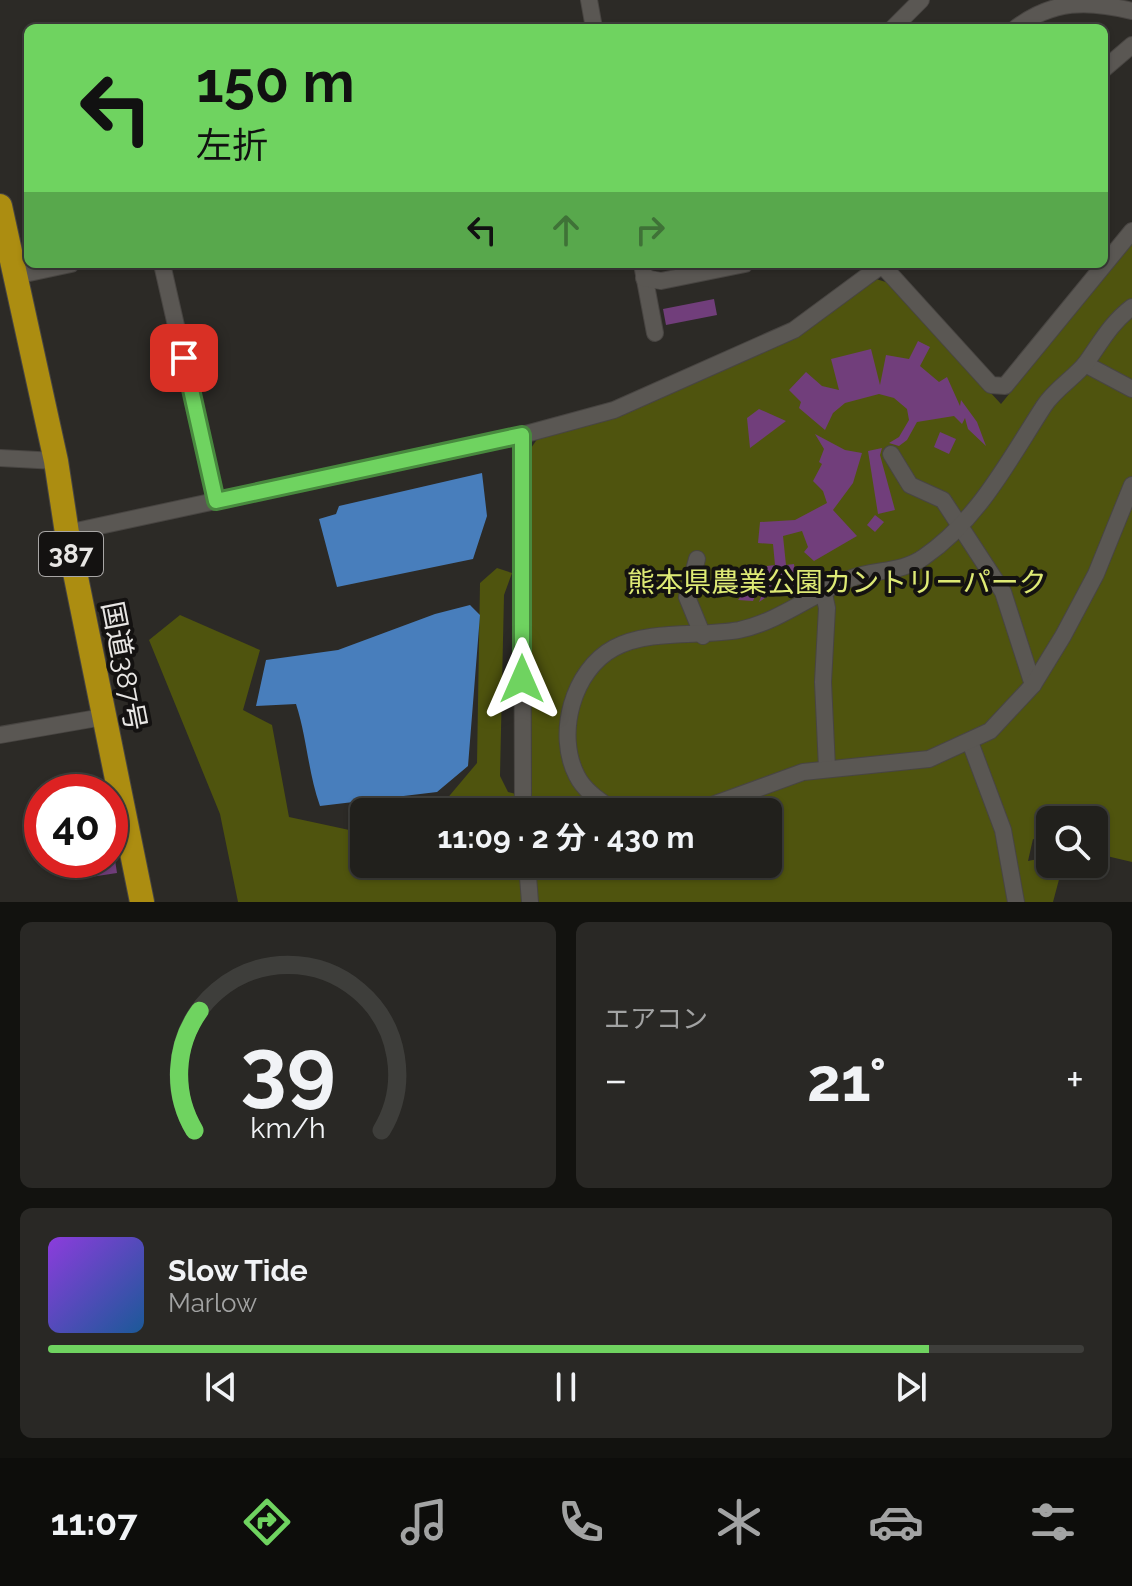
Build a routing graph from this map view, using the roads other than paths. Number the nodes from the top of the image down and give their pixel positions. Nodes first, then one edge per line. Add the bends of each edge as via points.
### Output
1 (589, 0) edge
2 (921, 0) edge
3 (1132, 11) edge
4 (593, 24) edge
5 (897, 24) edge
6 (1021, 24) edge
7 (1132, 45) edge
8 (1108, 66) edge
9 (0, 210) edge
10 (1132, 231) edge
11 (1108, 260) edge
12 (52, 268) edge
13 (163, 268) edge
14 (725, 268) edge
15 (877, 268) edge
16 (886, 268) edge
17 (1102, 268) edge
18 (643, 271) edge
19 (15, 276) junction
20 (1132, 307) edge
21 (655, 333) dead end
22 (1085, 364) junction
23 (1132, 389) edge
24 (522, 435) junction
25 (891, 454) dead end
26 (0, 458) edge
27 (56, 461) junction
28 (1132, 485) edge
29 (216, 501) junction
30 (961, 526) junction
31 (67, 533) junction
32 (697, 559) dead end
33 (824, 594) junction
34 (703, 636) junction
35 (1033, 685) junction
36 (103, 717) junction
37 (0, 735) edge
38 (970, 742) junction
39 (827, 768) junction
40 (523, 798) edge
41 (595, 798) edge
42 (732, 798) edge
43 (528, 878) edge
44 (142, 902) edge
45 (530, 902) edge
46 (1016, 902) edge

1 - 4 street
2 - 5 street
3 - 6 street via 1106,3 1066,3 1039,10
7 - 8 street
9 - 19 highway, 国道387号 / 387
10 - 11 street
12 - 19 street
13 - 29 street
14 - 18 street via 661,281
15 - 24 street via 781,336 614,410
16 - 17 street via 991,385 1005,386
18 - 21 street
19 - 27 highway, 国道387号 / 387
20 - 22 street via 1104,334
22 - 23 street
22 - 30 street via 1046,403 1016,455
24 - 29 street
24 - 40 street
25 - 30 street via 910,485 943,500
26 - 27 street
27 - 31 highway, 国道387号 / 387
28 - 35 street via 1096,574
29 - 31 street
30 - 33 street via 901,569 850,579
30 - 35 street via 1003,592
31 - 36 highway, 国道387号 / 387
32 - 34 street via 687,597
33 - 34 street via 744,629
33 - 39 street
34 - 41 street via 635,639 591,666 577,689 568,753 577,777
35 - 38 street via 990,731
36 - 37 street
36 - 44 highway, 国道387号 / 387
38 - 39 street via 929,759
38 - 46 street via 999,817
39 - 42 street
43 - 45 street

